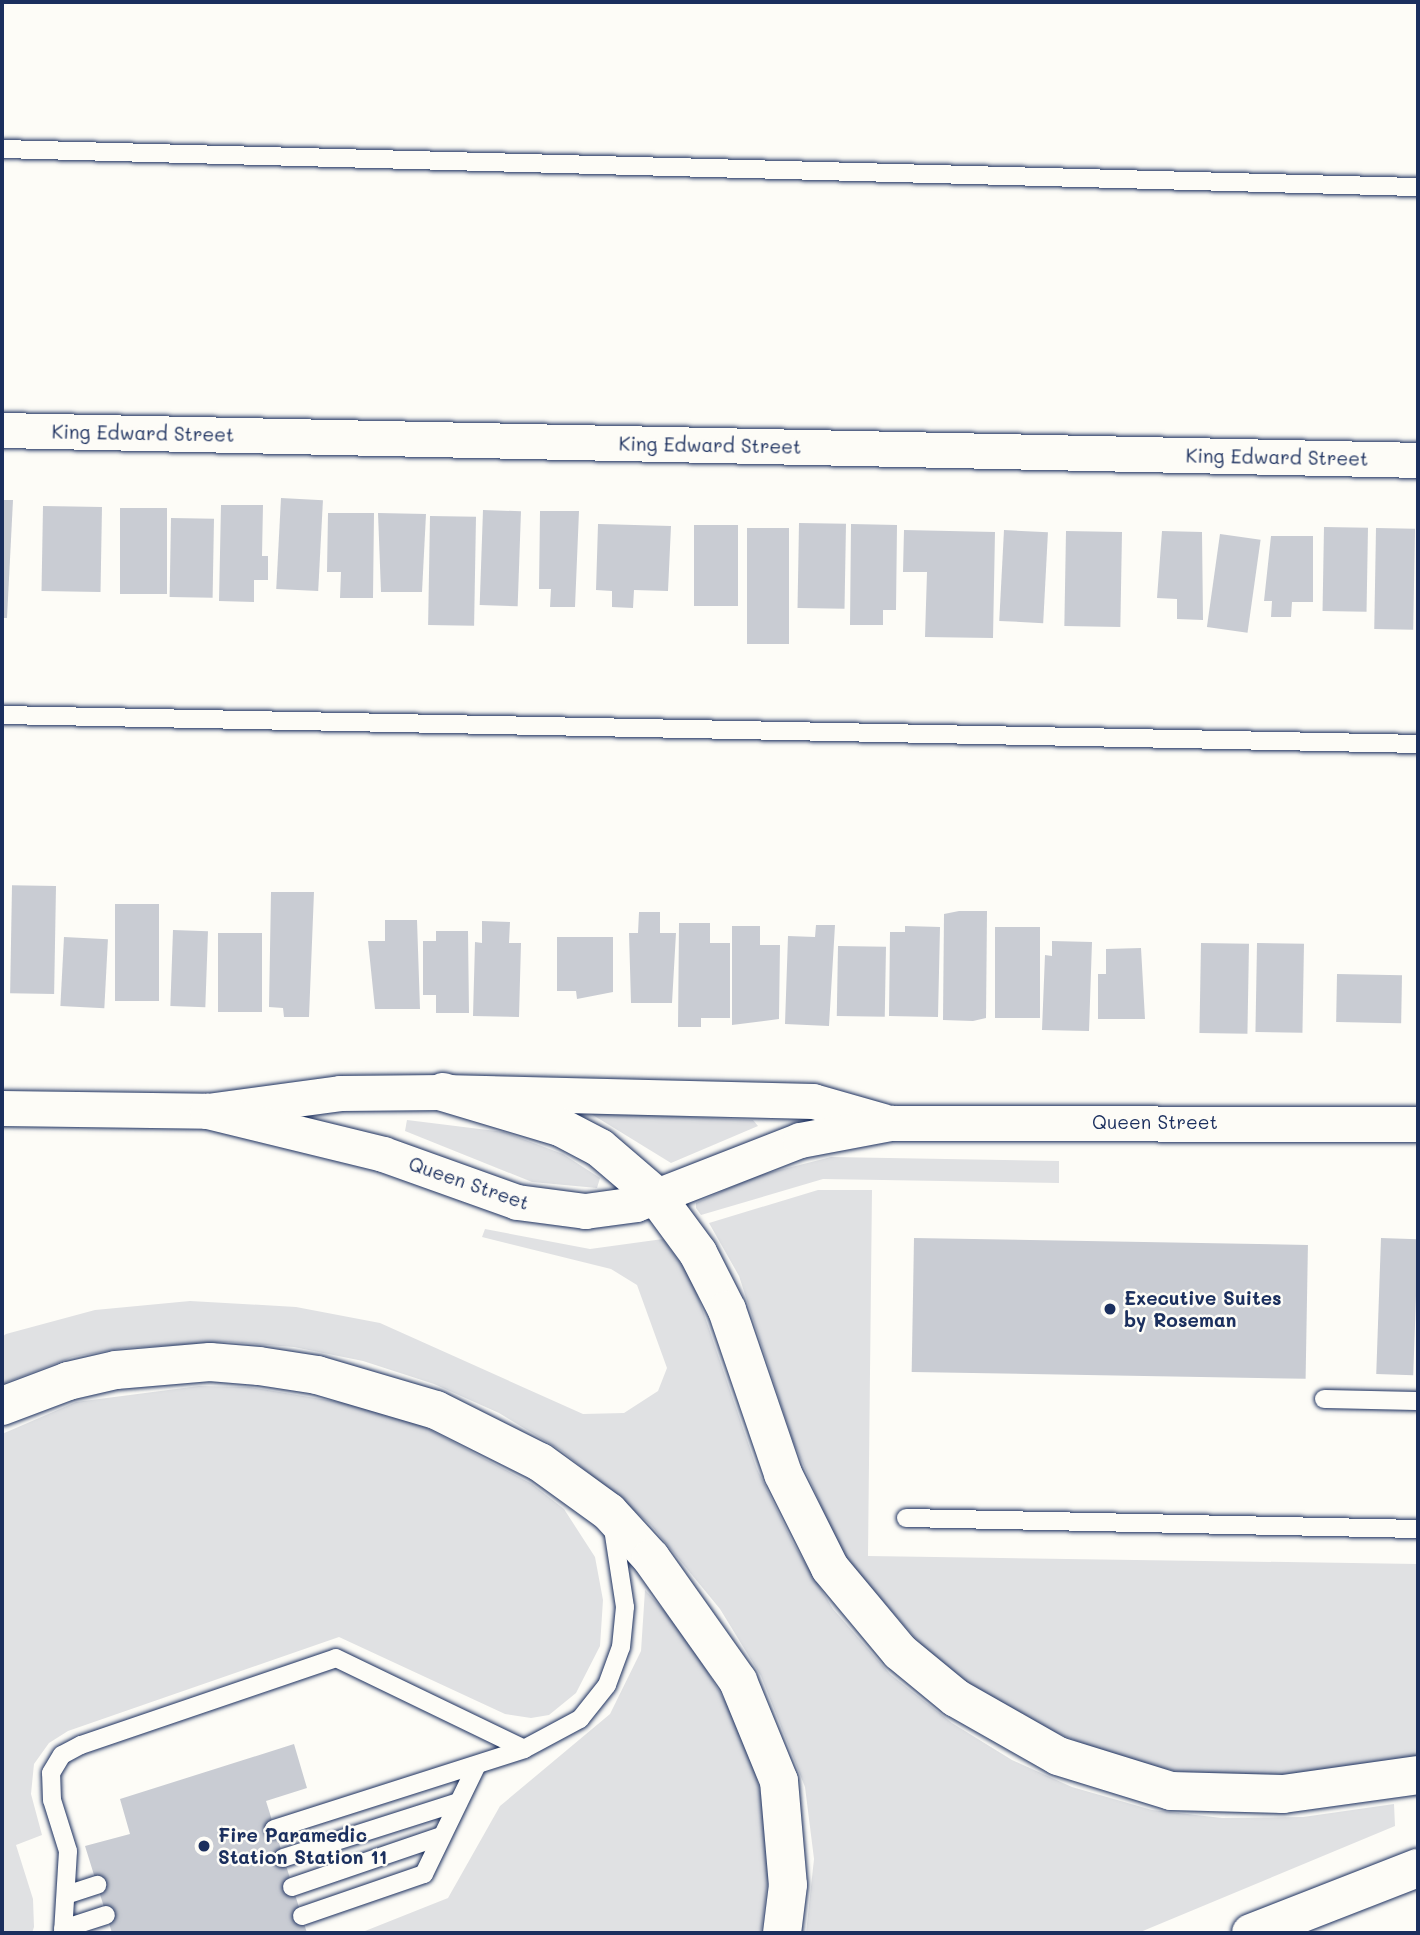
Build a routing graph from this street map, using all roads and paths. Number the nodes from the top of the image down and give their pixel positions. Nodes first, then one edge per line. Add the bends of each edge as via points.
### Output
1 (2, 149) edge
2 (1418, 187) edge
3 (2, 430) edge
4 (1418, 460) edge
5 (2, 715) edge
6 (1418, 744) edge
7 (443, 1092) junction
8 (2, 1108) edge
9 (207, 1111) junction
10 (891, 1123) junction
11 (1418, 1124) edge
12 (656, 1196) junction
13 (1324, 1399) dead end
14 (1418, 1401) edge
15 (2, 1406) edge
16 (609, 1512) junction
17 (906, 1517) dead end
18 (1418, 1529) edge
19 (524, 1749) junction
20 (477, 1765) junction
21 (1418, 1775) edge
22 (458, 1802) junction
23 (274, 1829) dead end
24 (441, 1836) junction
25 (283, 1858) dead end
26 (1418, 1868) edge
27 (97, 1885) dead end
28 (292, 1887) dead end
29 (66, 1895) junction
30 (106, 1915) dead end
31 (302, 1916) dead end
32 (63, 1931) edge
33 (782, 1933) edge
34 (1251, 1933) edge

1 - 2 lane
3 - 4 street, King Edward Street
5 - 6 lane
7 - 9 street, Queen Street via 340,1093
7 - 10 street, Queen Street via 813,1101
7 - 12 main road via 532,1115 582,1137 620,1161
8 - 9 street, Queen Street
9 - 12 street, Queen Street via 383,1154 545,1208 601,1210
10 - 11 street, Queen Street
10 - 12 street, Queen Street via 761,1151
12 - 21 main road via 698,1253 727,1310 783,1474 830,1568 892,1644 956,1698 1058,1756 1171,1791 1283,1794
13 - 14 lane
15 - 16 main road via 68,1381 162,1364 210,1362 317,1375 414,1402 492,1434
16 - 19 lane via 625,1607 615,1666 580,1719
16 - 33 main road via 686,1601 738,1681 762,1732 779,1781 787,1835
17 - 18 lane
19 - 20 lane
19 - 29 lane via 337,1658 62,1755 50,1786 68,1851
20 - 22 lane
20 - 23 lane
22 - 24 lane
22 - 25 lane
24 - 28 lane
24 - 31 lane via 424,1874
26 - 34 main road
27 - 29 lane
29 - 32 lane
30 - 32 lane

